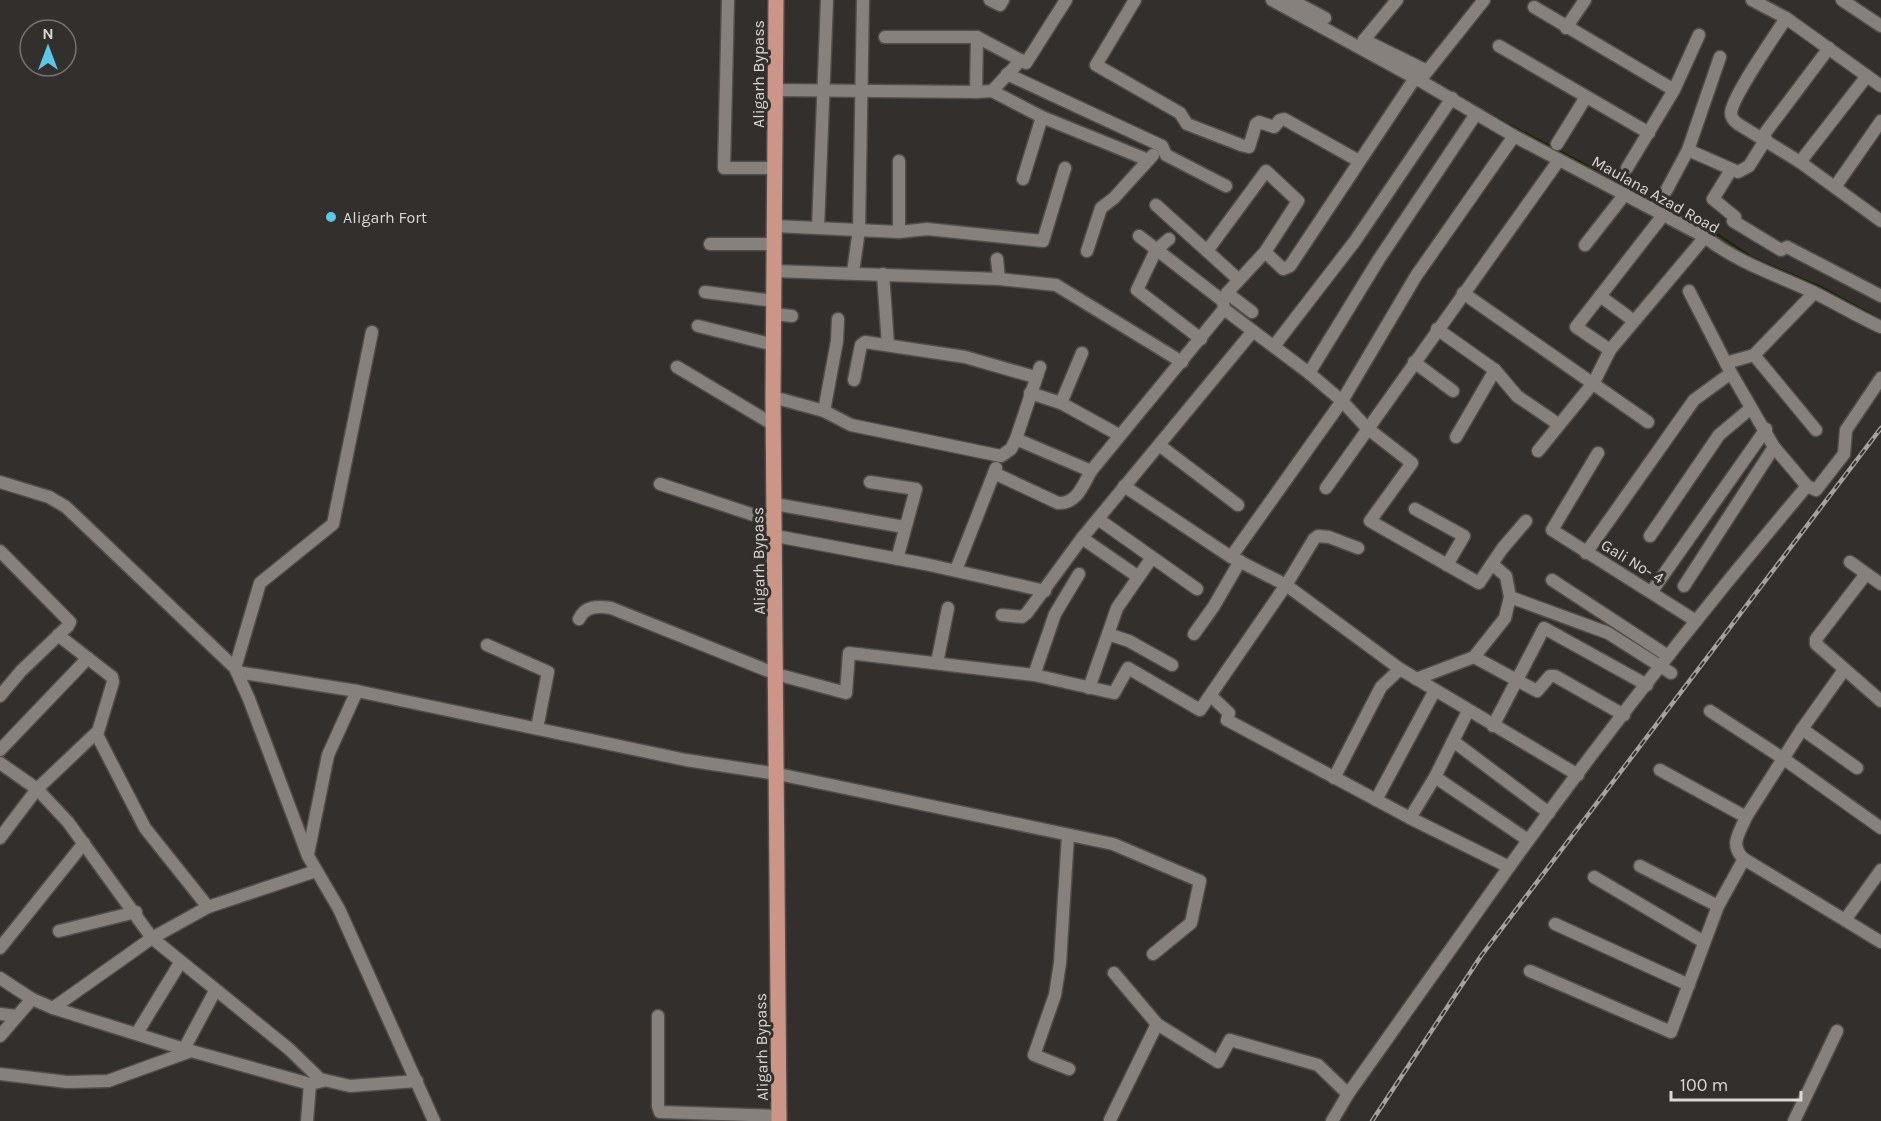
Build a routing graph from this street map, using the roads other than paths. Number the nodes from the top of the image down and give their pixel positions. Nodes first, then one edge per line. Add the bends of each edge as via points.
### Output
1 (728, 0) edge
2 (776, 0) edge
3 (827, 0) edge
4 (863, 0) edge
5 (990, 0) edge
6 (1003, 0) edge
7 (1066, 0) edge
8 (1135, 0) edge
9 (1272, 0) edge
10 (1292, 0) edge
11 (1397, 0) edge
12 (1484, 0) edge
13 (1585, 0) edge
14 (1752, 0) edge
15 (1842, 0) edge
16 (1311, 4) edge
17 (1534, 7) dead end
18 (1786, 18) junction
19 (1881, 26) edge
20 (1566, 28) junction
21 (1699, 35) dead end
22 (885, 37) dead end
23 (977, 37) junction
24 (1364, 40) junction
25 (1499, 46) dead end
26 (1829, 48) junction
27 (1720, 57) dead end
28 (1021, 60) junction
29 (1007, 74) junction
30 (1421, 76) junction
31 (1867, 76) junction
32 (1881, 86) edge
33 (776, 90) junction
34 (1674, 90) junction
35 (824, 91) junction
36 (861, 91) junction
37 (992, 91) junction
38 (976, 93) junction
39 (1586, 97) junction
40 (1452, 98) junction
41 (1476, 114) junction
42 (1042, 117) junction
43 (1881, 121) edge
44 (1649, 133) junction
45 (1514, 136) junction
46 (1764, 138) junction
47 (1557, 144) dead end
48 (1162, 146) junction
49 (1688, 150) junction
50 (1559, 159) junction
51 (1148, 160) junction
52 (899, 161) dead end
53 (1359, 161) junction
54 (1800, 162) junction
55 (775, 168) junction
56 (1065, 168) dead end
57 (1627, 168) dead end
58 (1731, 170) junction
59 (1023, 179) dead end
60 (1226, 186) dead end
61 (1835, 187) junction
62 (1666, 191) dead end
63 (1625, 194) junction
64 (1156, 205) dead end
65 (1664, 214) junction
66 (1881, 221) edge
67 (775, 226) junction
68 (818, 228) junction
69 (860, 230) junction
70 (899, 232) junction
71 (1139, 236) dead end
72 (1705, 237) junction
73 (1169, 239) dead end
74 (710, 244) dead end
75 (774, 244) junction
76 (1585, 244) dead end
77 (1156, 250) junction
78 (1087, 251) dead end
79 (1207, 251) junction
80 (1265, 252) junction
81 (997, 259) dead end
82 (774, 271) junction
83 (853, 272) junction
84 (883, 274) junction
85 (999, 279) junction
86 (1238, 279) junction
87 (1689, 291) dead end
88 (705, 292) dead end
89 (1463, 293) junction
90 (1814, 293) junction
91 (1600, 296) junction
92 (1881, 296) edge
93 (1225, 301) junction
94 (774, 308) junction
95 (1252, 312) dead end
96 (792, 316) dead end
97 (838, 319) dead end
98 (1634, 321) junction
99 (698, 326) dead end
100 (1881, 327) edge
101 (1437, 329) junction
102 (1253, 331) junction
103 (372, 332) dead end
104 (1201, 339) junction
105 (774, 345) junction
106 (888, 345) junction
107 (1274, 346) junction
108 (1610, 350) junction
109 (1082, 353) dead end
110 (1754, 355) junction
111 (1182, 362) junction
112 (1414, 362) junction
113 (677, 367) dead end
114 (1728, 368) junction
115 (1495, 370) junction
116 (1309, 373) junction
117 (1881, 378) edge
118 (854, 380) dead end
119 (1594, 382) junction
120 (1454, 391) dead end
121 (1030, 393) junction
122 (773, 397) junction
123 (1342, 401) junction
124 (1061, 403) junction
125 (1751, 408) junction
126 (825, 411) junction
127 (1648, 422) dead end
128 (1558, 423) junction
129 (774, 425) junction
130 (1367, 428) junction
131 (1766, 429) junction
132 (1816, 430) dead end
133 (1119, 435) junction
134 (1456, 437) dead end
135 (1016, 439) junction
136 (1159, 445) junction
137 (1774, 447) junction
138 (1538, 451) dead end
139 (1598, 453) dead end
140 (1001, 456) junction
141 (1091, 471) junction
142 (994, 473) junction
143 (0, 482) edge
144 (870, 482) dead end
145 (660, 484) dead end
146 (1124, 486) junction
147 (1807, 486) junction
148 (1326, 488) dead end
149 (775, 504) junction
150 (1238, 505) dead end
151 (1415, 509) dead end
152 (1098, 519) junction
153 (1526, 522) dead end
154 (904, 527) junction
155 (776, 529) junction
156 (1650, 536) dead end
157 (1082, 538) junction
158 (1358, 548) dead end
159 (0, 551) edge
160 (1586, 553) junction
161 (897, 559) junction
162 (1151, 559) junction
163 (1236, 559) junction
164 (1850, 562) dead end
165 (1492, 564) junction
166 (1447, 565) junction
167 (956, 570) junction
168 (1079, 574) dead end
169 (1866, 574) junction
170 (1137, 576) junction
171 (1552, 580) dead end
172 (1881, 584) edge
173 (1287, 585) junction
174 (1684, 586) dead end
175 (1197, 589) dead end
176 (1045, 591) junction
177 (1652, 591) junction
178 (1510, 597) junction
179 (948, 608) dead end
180 (1002, 615) dead end
181 (579, 619) dead end
182 (1696, 621) junction
183 (1108, 634) junction
184 (1194, 634) dead end
185 (58, 635) junction
186 (487, 645) dead end
187 (1474, 657) junction
188 (88, 658) junction
189 (937, 663) junction
190 (1172, 664) dead end
191 (1667, 665) junction
192 (1400, 669) junction
193 (236, 670) junction
194 (1844, 670) junction
195 (776, 674) junction
196 (1034, 675) junction
197 (1416, 679) junction
198 (1517, 680) junction
199 (1647, 685) junction
200 (1089, 688) junction
201 (1435, 690) junction
202 (357, 691) junction
203 (0, 696) edge
204 (1211, 696) junction
205 (1881, 701) edge
206 (1468, 711) junction
207 (1710, 711) dead end
208 (1623, 715) junction
209 (1493, 726) junction
210 (537, 728) junction
211 (1802, 729) junction
212 (96, 733) junction
213 (1453, 741) junction
214 (0, 750) edge
215 (1784, 759) junction
216 (0, 763) edge
217 (1857, 768) dead end
218 (1660, 770) dead end
219 (778, 774) junction
220 (1578, 775) junction
221 (1334, 777) junction
222 (1435, 777) junction
223 (37, 789) junction
224 (1376, 800) junction
225 (1549, 813) junction
226 (1746, 818) junction
227 (1410, 819) junction
228 (1881, 828) edge
229 (1068, 835) junction
230 (0, 838) edge
231 (1528, 840) junction
232 (84, 843) junction
233 (308, 856) junction
234 (1744, 860) junction
235 (1640, 866) dead end
236 (1509, 867) junction
237 (1881, 870) edge
238 (316, 871) junction
239 (1594, 876) dead end
240 (1718, 906) junction
241 (208, 908) junction
242 (136, 912) junction
243 (1845, 920) junction
244 (1555, 924) dead end
245 (59, 931) dead end
246 (152, 938) junction
247 (1704, 942) junction
248 (1881, 942) edge
249 (0, 948) edge
250 (1153, 954) dead end
251 (180, 963) junction
252 (1530, 971) dead end
253 (1114, 974) dead end
254 (0, 978) edge
255 (1689, 984) junction
256 (215, 991) junction
257 (32, 999) junction
258 (53, 1008) junction
259 (0, 1014) edge
260 (17, 1016) junction
261 (658, 1016) dead end
262 (1157, 1024) junction
263 (1837, 1031) dead end
264 (137, 1033) junction
265 (0, 1036) edge
266 (187, 1050) junction
267 (1069, 1069) dead end
268 (0, 1074) edge
269 (323, 1081) junction
270 (417, 1082) junction
271 (310, 1084) junction
272 (1348, 1094) junction
273 (779, 1118) edge
274 (1110, 1120) edge
275 (307, 1121) edge
276 (434, 1121) edge
277 (1332, 1121) edge
278 (1794, 1121) edge

1 - 55 street via 724,168
2 - 33 main road, Aligarh Bypass
3 - 35 street
4 - 36 street
5 - 6 street via 1000,5
7 - 28 street via 1026,63
8 - 53 street via 1096,65 1180,113 1187,124 1241,145 1249,147 1259,122 1274,127 1284,119
9 - 30 street
10 - 16 street
11 - 24 street
12 - 30 street
13 - 20 street
14 - 18 street
15 - 19 street
16 - 24 street
17 - 20 street
18 - 26 street
18 - 46 street via 1740,91 1731,113 1738,124
20 - 34 street
21 - 34 street
22 - 23 street
23 - 28 street
23 - 38 street
24 - 30 street
25 - 39 street
26 - 31 street
26 - 46 street
27 - 49 street
28 - 29 street
29 - 37 street
29 - 48 street
30 - 40 street, Maulana Azad Road
30 - 53 street
31 - 32 street
31 - 54 street
33 - 35 street
33 - 55 main road, Aligarh Bypass
34 - 44 street
35 - 36 street
35 - 68 street
36 - 38 street
36 - 69 street
37 - 38 street
37 - 42 street
39 - 44 street
39 - 47 street
40 - 41 street, Maulana Azad Road
40 - 107 street via 1355,241
41 - 45 street, Maulana Azad Road
41 - 116 street via 1378,259
42 - 51 street
42 - 59 street
43 - 61 street
44 - 57 street
45 - 50 street, Maulana Azad Road
45 - 123 street via 1416,276
46 - 54 street
46 - 58 street via 1749,166 1737,172
48 - 51 street
48 - 60 street via 1166,155
49 - 58 street
49 - 62 street
50 - 63 street, Maulana Azad Road
50 - 89 street
51 - 78 street via 1101,208
52 - 70 street
53 - 80 street via 1290,266 1283,269
54 - 61 street
55 - 67 main road, Aligarh Bypass
56 - 70 street via 1043,241 927,229
58 - 92 street via 1713,199 1735,217 1733,221 1781,250 1788,247
61 - 66 street
63 - 65 street, Maulana Azad Road
63 - 76 street
64 - 79 street
65 - 72 street, Maulana Azad Road
65 - 91 street
67 - 68 street
67 - 75 main road, Aligarh Bypass
68 - 69 street
69 - 70 street
69 - 83 street
71 - 77 street
72 - 90 street, Maulana Azad Road via 1749,265
72 - 98 street
73 - 77 street
74 - 75 street
75 - 82 main road, Aligarh Bypass
77 - 93 street
77 - 104 street via 1137,291
79 - 80 street via 1266,171 1298,201
79 - 86 street
80 - 86 street
81 - 85 street
82 - 83 street
82 - 94 main road, Aligarh Bypass
83 - 84 street
84 - 85 street
84 - 106 street
85 - 111 street via 1056,285
86 - 93 street
87 - 114 street
88 - 94 street
89 - 101 street
89 - 119 street
90 - 100 street, Maulana Azad Road
90 - 110 street
91 - 98 street
91 - 108 street via 1576,327
93 - 95 street
93 - 102 street
93 - 104 street
94 - 96 street
94 - 105 main road, Aligarh Bypass
97 - 126 street
98 - 108 street
99 - 105 street
101 - 112 street
101 - 115 street
102 - 107 street
102 - 136 street
103 - 193 street via 333,524 260,583
104 - 111 street
105 - 122 main road, Aligarh Bypass
106 - 118 street via 862,343
106 - 121 street via 1038,372
107 - 116 street
108 - 119 street
109 - 124 street
110 - 114 street
110 - 132 street
111 - 133 street
112 - 120 street
112 - 130 street
113 - 129 street
114 - 125 street
114 - 160 street via 1694,400
115 - 128 street via 1517,396
115 - 134 street
116 - 123 street
117 - 147 street via 1846,430 1844,454 1816,490
119 - 127 street
119 - 128 street
121 - 124 street
121 - 135 street
122 - 126 street
122 - 129 main road, Aligarh Bypass
123 - 130 street
123 - 163 street
124 - 133 street
125 - 131 street
125 - 156 street via 1719,435
126 - 140 street via 851,425
128 - 138 street
129 - 149 main road, Aligarh Bypass
130 - 148 street
130 - 166 street via 1412,463 1370,522
131 - 137 street
131 - 177 street
133 - 141 street
135 - 140 street
135 - 141 street
136 - 146 street
136 - 150 street
137 - 147 street
137 - 174 street
139 - 160 street, Gali No- 4 via 1552,530
140 - 142 street
141 - 142 street via 1075,498 1065,503
142 - 167 street
143 - 193 street via 49,497 66,507
144 - 154 street via 916,489
145 - 155 street
146 - 152 street
146 - 163 street
147 - 182 street
149 - 154 street
149 - 155 main road, Aligarh Bypass
151 - 166 street via 1464,536
152 - 157 street
152 - 162 street
153 - 165 street
154 - 161 street
155 - 161 street
155 - 195 main road, Aligarh Bypass
157 - 170 street
157 - 176 street
158 - 173 street via 1318,536
159 - 185 street via 69,619 69,626
160 - 177 street, Gali No- 4
161 - 167 street
162 - 170 street
162 - 175 street
163 - 173 street
163 - 184 street via 1214,606
164 - 169 street
165 - 166 street via 1479,583
165 - 178 street via 1506,576
167 - 176 street
168 - 196 street via 1055,614
169 - 172 street
169 - 194 street via 1816,639 1819,650
170 - 183 street via 1117,608
171 - 191 street
173 - 192 street
173 - 204 street
176 - 180 street via 1022,617
177 - 182 street, Gali No- 4
178 - 187 street via 1506,618
178 - 191 street via 1608,633
179 - 189 street
181 - 195 street via 589,608 611,608
182 - 191 street
183 - 190 street
183 - 200 street
185 - 188 street
185 - 203 street
186 - 210 street via 548,672
187 - 197 street
187 - 198 street
188 - 212 street via 113,680
188 - 214 street
189 - 195 street via 849,653 846,693
189 - 196 street
191 - 199 street
192 - 197 street
192 - 221 street via 1381,687
193 - 202 street
193 - 233 street
194 - 205 street
194 - 211 street
195 - 219 main road, Aligarh Bypass
196 - 200 street
197 - 201 street
198 - 199 street via 1544,628
198 - 208 street via 1537,691 1550,676 1555,676
198 - 209 street
199 - 208 street
200 - 204 street via 1114,693 1128,668 1200,710
201 - 206 street
201 - 224 street
202 - 210 street
202 - 233 street via 328,754
204 - 221 street via 1229,713 1227,720
206 - 209 street
206 - 213 street
207 - 215 street
208 - 220 street
209 - 220 street
210 - 219 street via 686,760
211 - 215 street
211 - 217 street
212 - 223 street
212 - 241 street via 146,828
213 - 222 street
213 - 225 street
215 - 226 street
215 - 228 street
216 - 223 street
218 - 226 street
219 - 229 street
219 - 273 main road, Aligarh Bypass
220 - 225 street
221 - 224 street
222 - 227 street
222 - 231 street
223 - 230 street
223 - 232 street
224 - 227 street
225 - 231 street
226 - 234 street via 1735,843
227 - 236 street
229 - 250 street via 1113,844 1200,881 1191,923
229 - 267 street via 1060,963 1055,995 1034,1055
231 - 236 street
232 - 242 street
232 - 249 street
233 - 238 street
234 - 240 street
234 - 243 street
235 - 240 street
236 - 272 street
237 - 243 street
238 - 241 street
238 - 270 street via 339,909
239 - 247 street
240 - 247 street
241 - 246 street
242 - 245 street
242 - 246 street
243 - 248 street
244 - 255 street
246 - 251 street
246 - 258 street
247 - 255 street
251 - 256 street
251 - 264 street
252 - 255 street via 1671,1032
253 - 262 street
254 - 257 street
256 - 266 street
256 - 269 street
257 - 258 street
257 - 260 street
258 - 264 street
259 - 260 street
260 - 265 street
261 - 273 street via 660,1112
262 - 272 street via 1218,1062 1230,1040 1318,1065
262 - 274 street
263 - 278 street
264 - 266 street
266 - 268 street via 108,1082 67,1082
266 - 271 street
269 - 270 street via 350,1086
269 - 271 street
270 - 276 street
271 - 275 street
272 - 277 street

